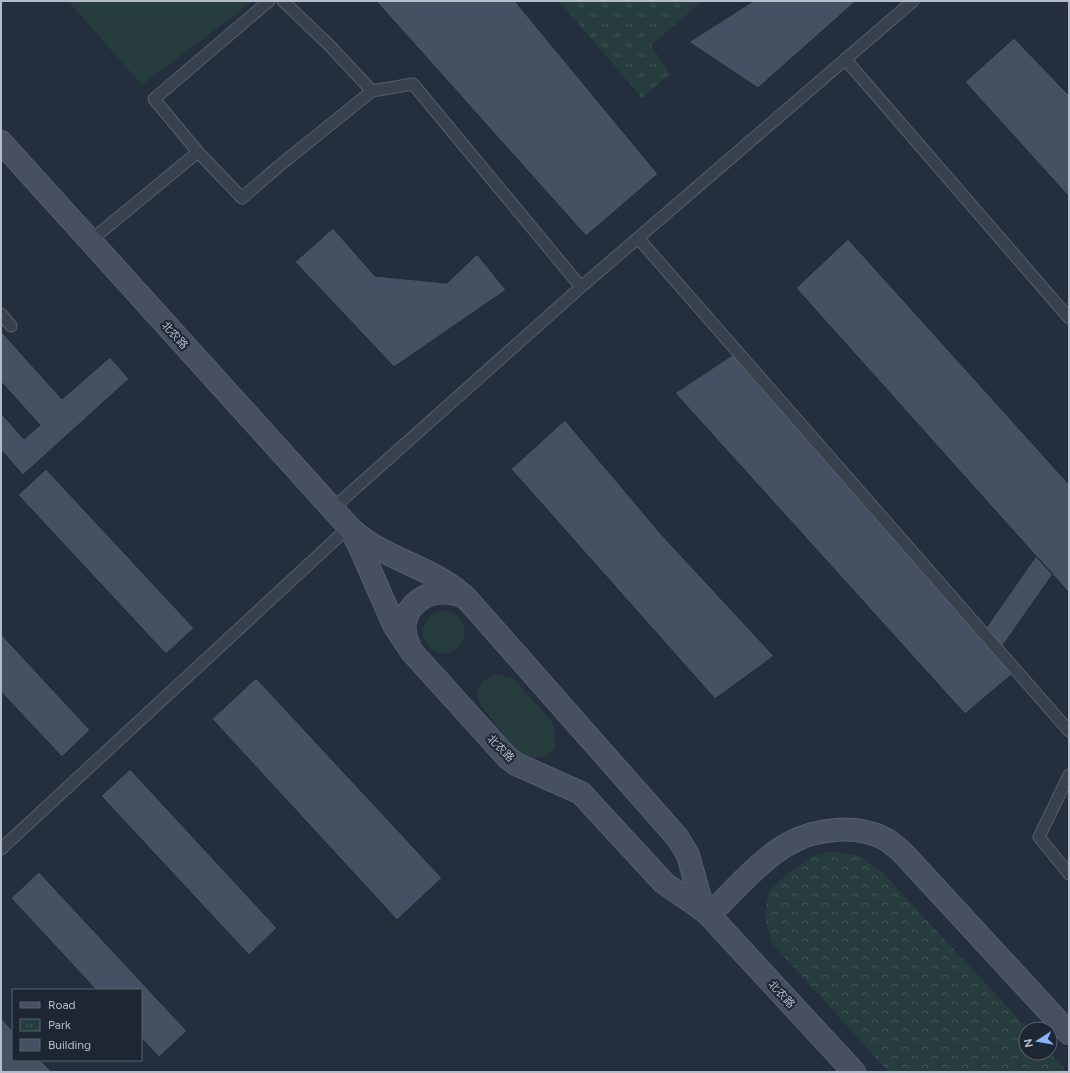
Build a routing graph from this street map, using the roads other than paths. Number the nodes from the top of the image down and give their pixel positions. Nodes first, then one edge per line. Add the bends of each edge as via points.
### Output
1 (269, 1) edge
2 (283, 1) edge
3 (913, 1) edge
4 (845, 59) junction
5 (372, 91) junction
6 (1, 142) edge
7 (198, 152) junction
8 (638, 238) junction
9 (90, 241) junction
10 (581, 287) junction
11 (1, 314) edge
12 (1069, 318) edge
13 (11, 326) dead end
14 (332, 509) junction
15 (349, 527) junction
16 (467, 599) junction
17 (412, 652) junction
18 (1069, 731) edge
19 (1069, 775) edge
20 (1, 849) edge
21 (1069, 874) edge
22 (709, 915) junction
23 (1069, 1033) edge
24 (854, 1072) edge

1 - 7 lane via 154,100
2 - 5 lane
3 - 4 lane
4 - 8 lane
4 - 12 lane
5 - 7 lane via 242,198
5 - 10 lane via 413,84
6 - 9 street, 北农路
7 - 9 lane
8 - 10 lane
8 - 18 lane
9 - 14 street, 北农路
10 - 14 lane
11 - 13 lane
14 - 15 street, 北农路
15 - 16 street, 北农路 via 372,545 442,580
15 - 17 street, 北农路 via 394,625
15 - 20 lane
16 - 17 street via 456,593 446,592 432,594 419,600 408,614 406,623 406,637
16 - 22 street, 北农路 via 677,836 688,855 701,902
17 - 22 street, 北农路 via 507,757 516,764 581,793 663,882
19 - 21 lane via 1038,837
22 - 23 street via 773,855 789,844 828,831 848,829 867,832 886,839 902,852
22 - 24 street, 北农路

